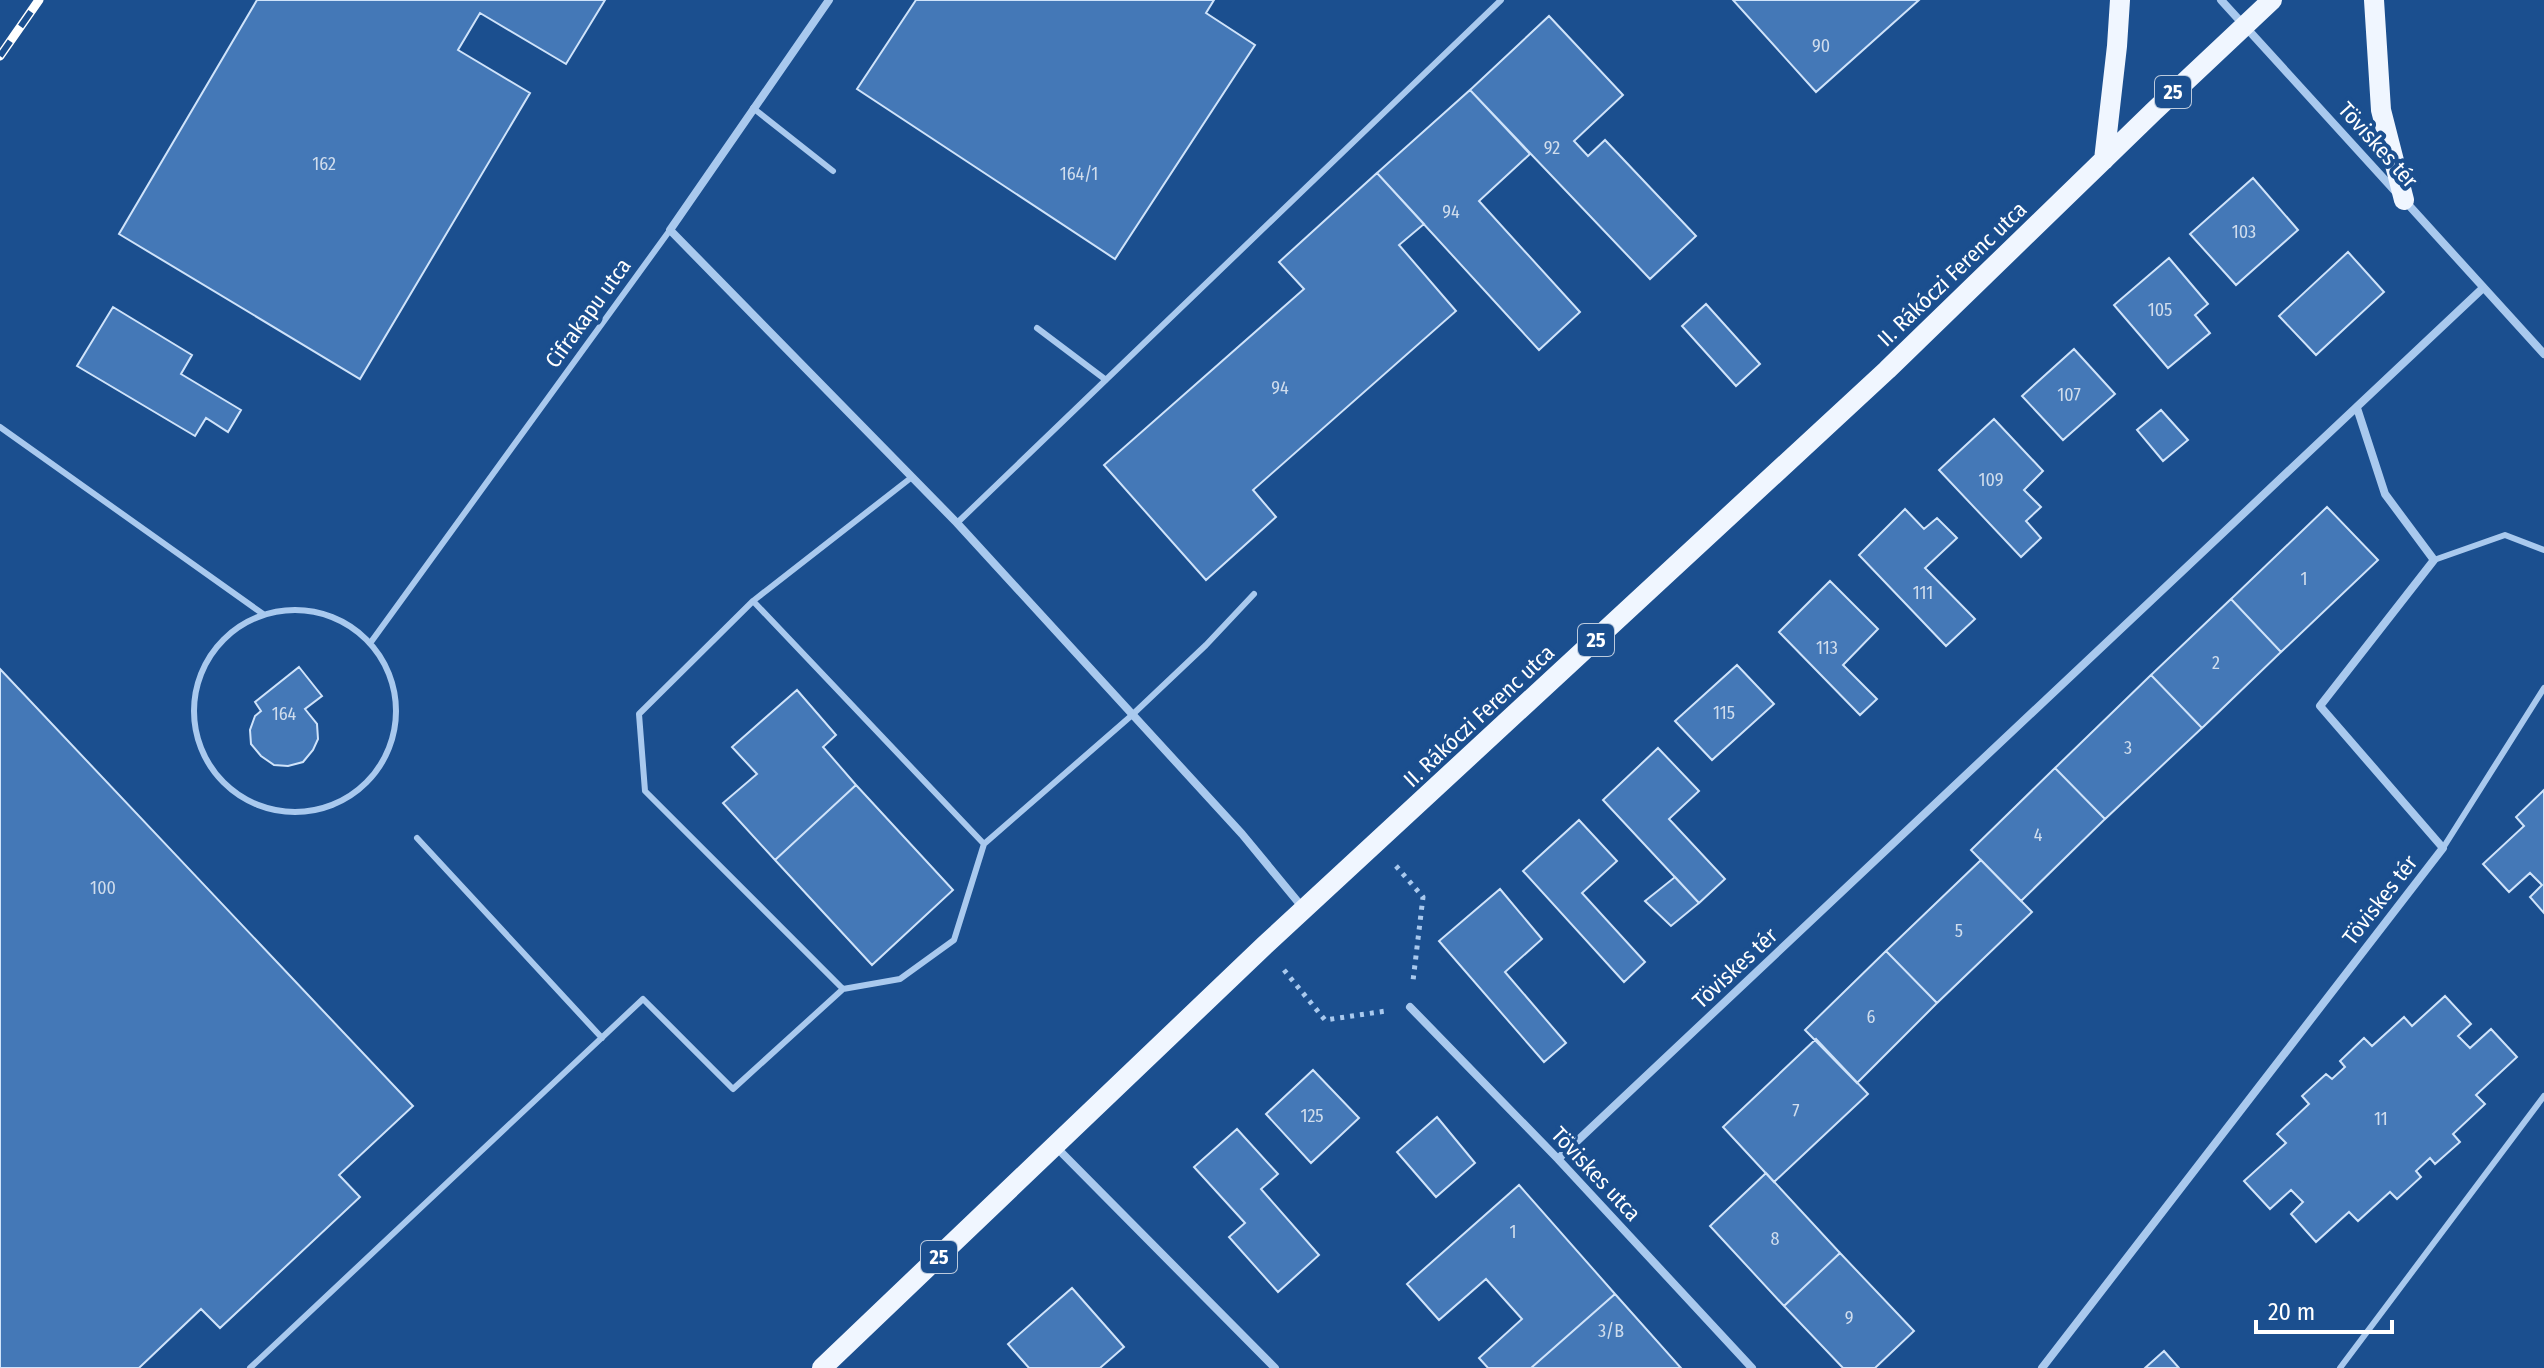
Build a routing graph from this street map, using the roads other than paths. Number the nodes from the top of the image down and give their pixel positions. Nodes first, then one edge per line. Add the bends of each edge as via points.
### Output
1 (829, 0) edge
2 (1501, 0) edge
3 (2120, 0) edge
4 (2221, 0) edge
5 (2272, 0) edge
6 (2374, 0) edge
7 (2245, 26) junction
8 (753, 108) junction
9 (2104, 160) junction
10 (833, 171) dead end
11 (2404, 200) junction
12 (670, 230) junction
13 (2483, 288) junction
14 (1037, 328) dead end
15 (2542, 347) edge
16 (1106, 380) junction
17 (2357, 408) junction
18 (0, 427) edge
19 (912, 477) junction
20 (957, 523) junction
21 (2544, 550) edge
22 (2434, 560) junction
23 (1254, 594) dead end
24 (753, 601) junction
25 (263, 614) junction
26 (371, 642) junction
27 (2544, 688) edge
28 (1131, 716) junction
29 (417, 838) dead end
30 (984, 844) junction
31 (2443, 848) junction
32 (1304, 909) junction
33 (843, 989) junction
34 (1410, 1007) road end
35 (602, 1038) junction
36 (2544, 1096) edge
37 (1055, 1146) junction
38 (1558, 1159) junction
39 (250, 1368) edge
40 (822, 1368) edge
41 (1275, 1368) edge
42 (1752, 1368) edge
43 (2042, 1368) edge
44 (2340, 1368) edge

1 - 8 street, Cifrakapu utca
2 - 16 lane
3 - 9 main road
4 - 7 street
5 - 7 main road, II. Rákóczi Ferenc utca / 25
6 - 11 main road via 2381,110
7 - 9 main road, II. Rákóczi Ferenc utca / 25
7 - 11 street, Töviskes tér
8 - 10 lane
8 - 12 street, Cifrakapu utca
9 - 32 main road, II. Rákóczi Ferenc utca / 25 via 1887,370
11 - 13 street, Töviskes tér
12 - 19 street
12 - 26 lane, Cifrakapu utca
13 - 15 street, Töviskes tér
13 - 17 street, Töviskes tér
14 - 16 lane
16 - 20 lane
17 - 22 street via 2385,494
17 - 38 street, Töviskes tér
18 - 25 lane
19 - 20 street
19 - 24 lane
20 - 28 street
21 - 22 lane via 2505,535
22 - 31 street, Töviskes tér via 2320,706
23 - 28 lane
24 - 30 lane
24 - 33 lane via 639,714 645,791
25 - 26 lane via 291,609 321,612
25 - 26 lane via 235,628 212,650 198,678 193,708 197,740 210,768 233,792 262,807 295,813 328,808 357,792 380,768 394,737 397,704 389,671
27 - 31 lane
28 - 30 lane
28 - 32 street
29 - 35 lane
30 - 33 lane via 954,940 900,979
31 - 43 street, Töviskes tér
32 - 37 main road, II. Rákóczi Ferenc utca / 25
33 - 35 lane via 733,1089 643,999
34 - 38 street, Töviskes utca
35 - 39 lane
36 - 44 lane
37 - 40 main road, II. Rákóczi Ferenc utca / 25
37 - 41 street
38 - 42 street, Töviskes utca

